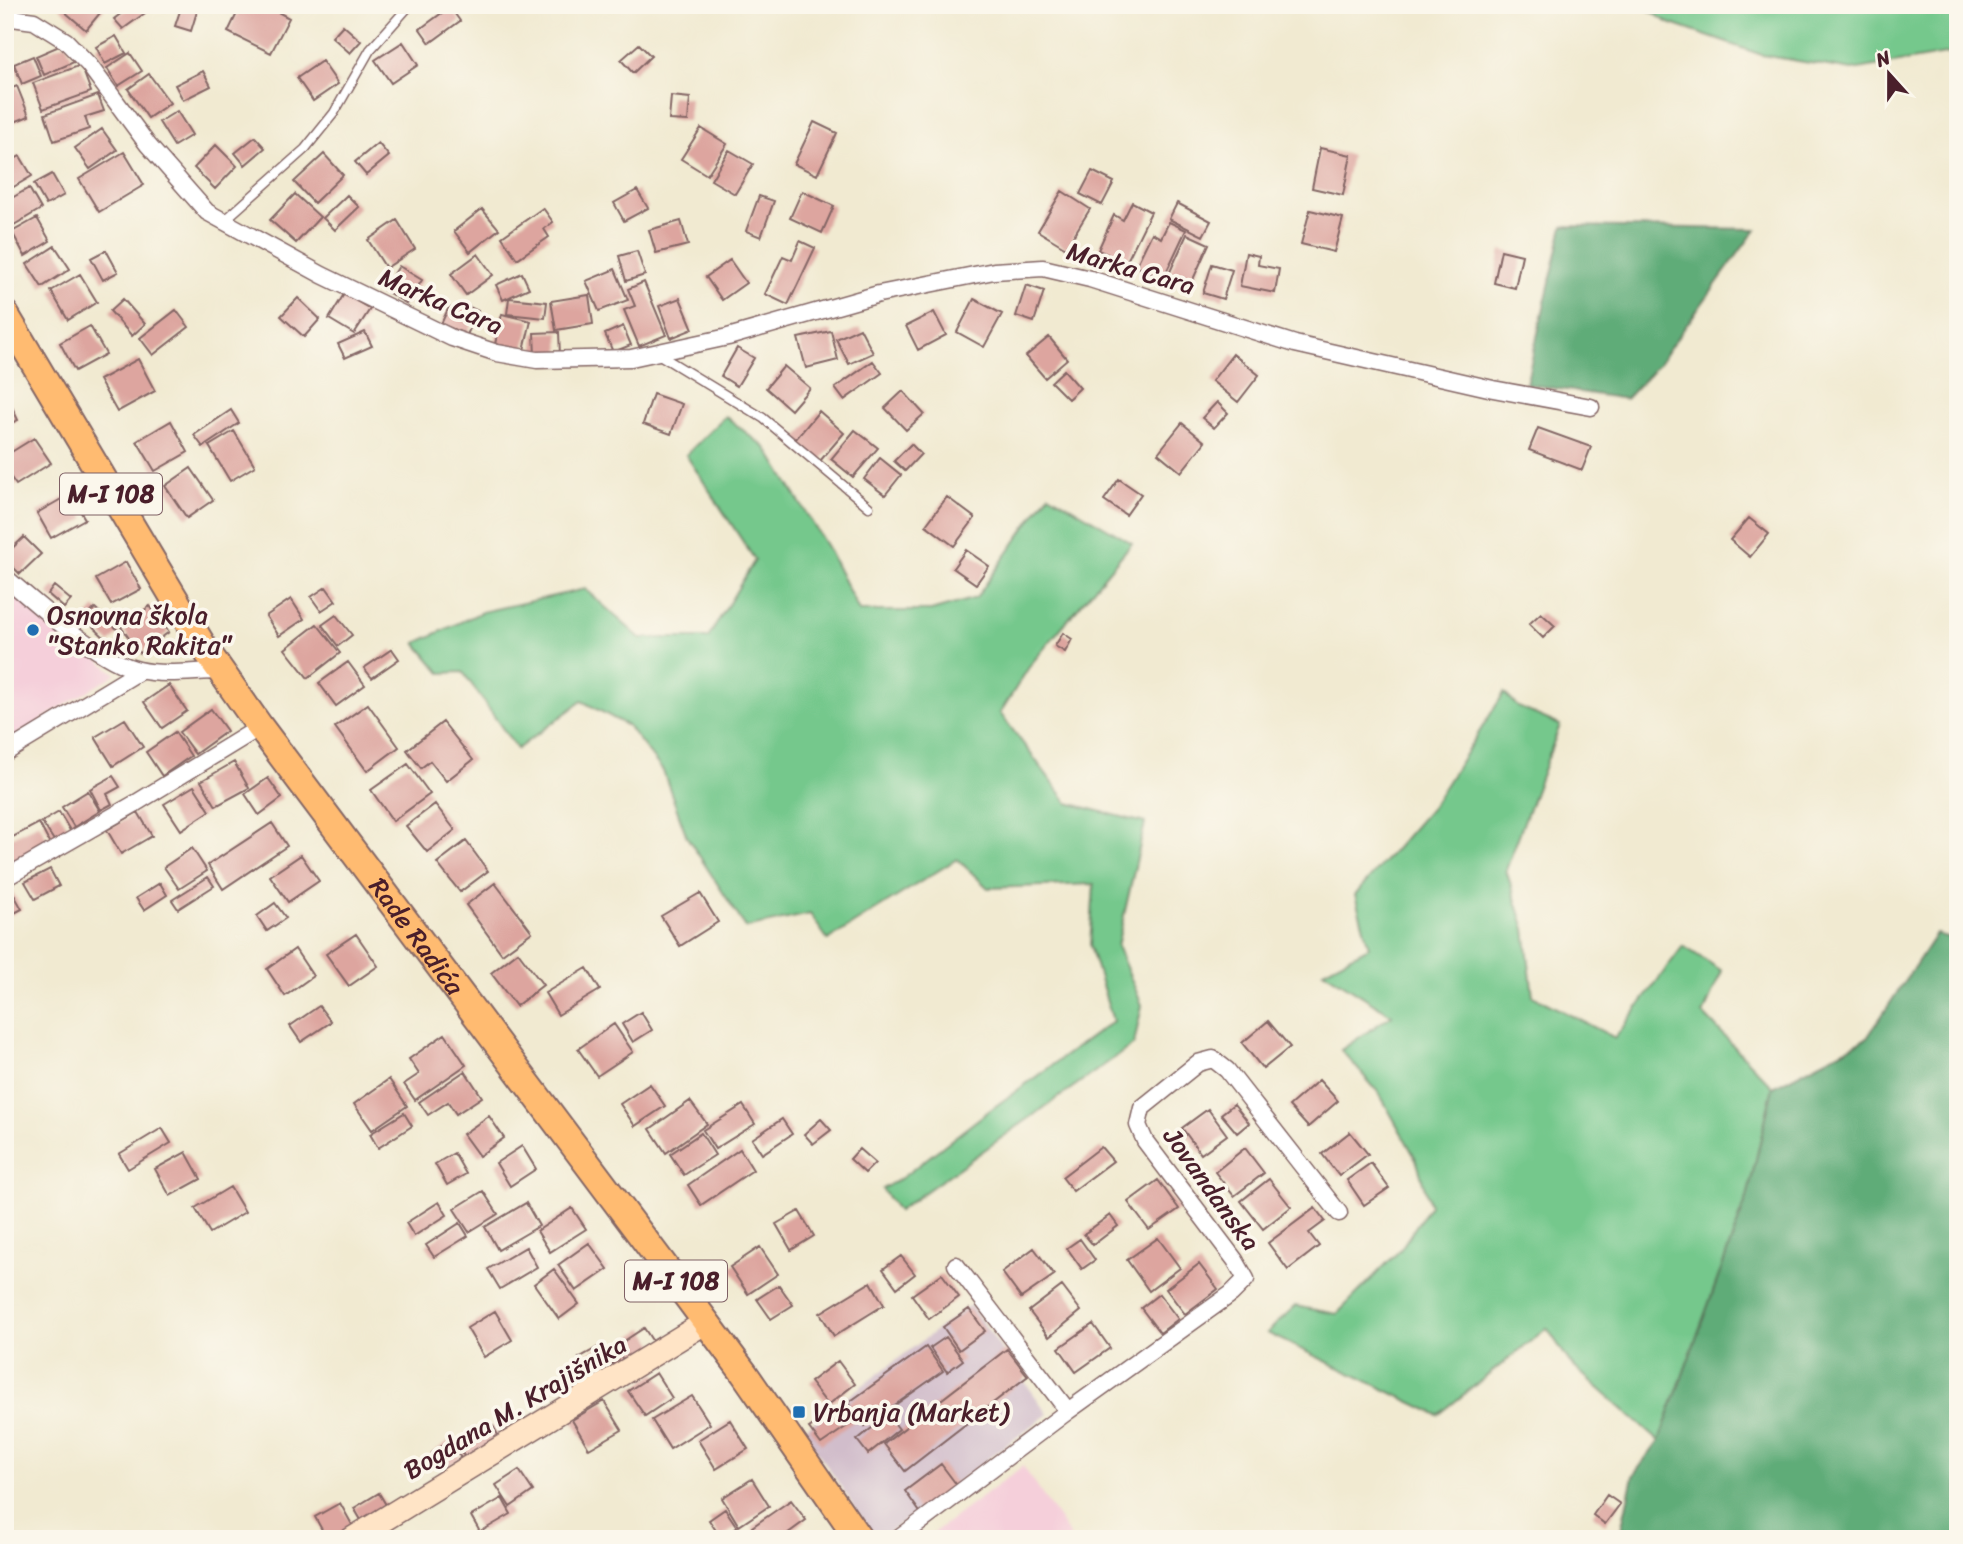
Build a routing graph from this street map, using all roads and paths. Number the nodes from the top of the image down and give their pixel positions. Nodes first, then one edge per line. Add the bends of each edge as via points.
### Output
1 (410, 5) edge
2 (5, 17) edge
3 (224, 221) junction
4 (5, 314) edge
5 (655, 352) junction
6 (1591, 407) dead end
7 (869, 507) dead end
8 (5, 578) edge
9 (140, 671) junction
10 (221, 671) junction
11 (260, 727) junction
12 (5, 753) edge
13 (5, 878) edge
14 (1339, 1213) dead end
15 (956, 1265) dead end
16 (706, 1322) junction
17 (1068, 1411) junction
18 (352, 1539) edge
19 (859, 1539) edge
20 (898, 1539) edge

1 - 3 lane via 370,51 334,113 305,149
2 - 3 street, Marka Cara via 34,21 66,41 148,145 207,212
3 - 5 street, Marka Cara via 452,338 497,353 537,360 631,358
4 - 10 main road, Rade Radića / M-I 108 via 181,612
5 - 6 street, Marka Cara via 728,337 879,294 994,271 1043,268 1295,344 1493,390
5 - 7 lane via 763,418
8 - 9 street via 101,654
9 - 10 street
9 - 12 street
10 - 11 main road, Rade Radića / M-I 108
11 - 13 street
11 - 16 main road, Rade Radića / M-I 108
14 - 17 street, Jovandanska via 1227,1070 1213,1059 1198,1063 1142,1108 1138,1125 1246,1279
15 - 17 street
16 - 18 street, Bogdana M. Krajišnika
16 - 19 main road, Rade Radića / M-I 108
17 - 20 street, Jovandanska

